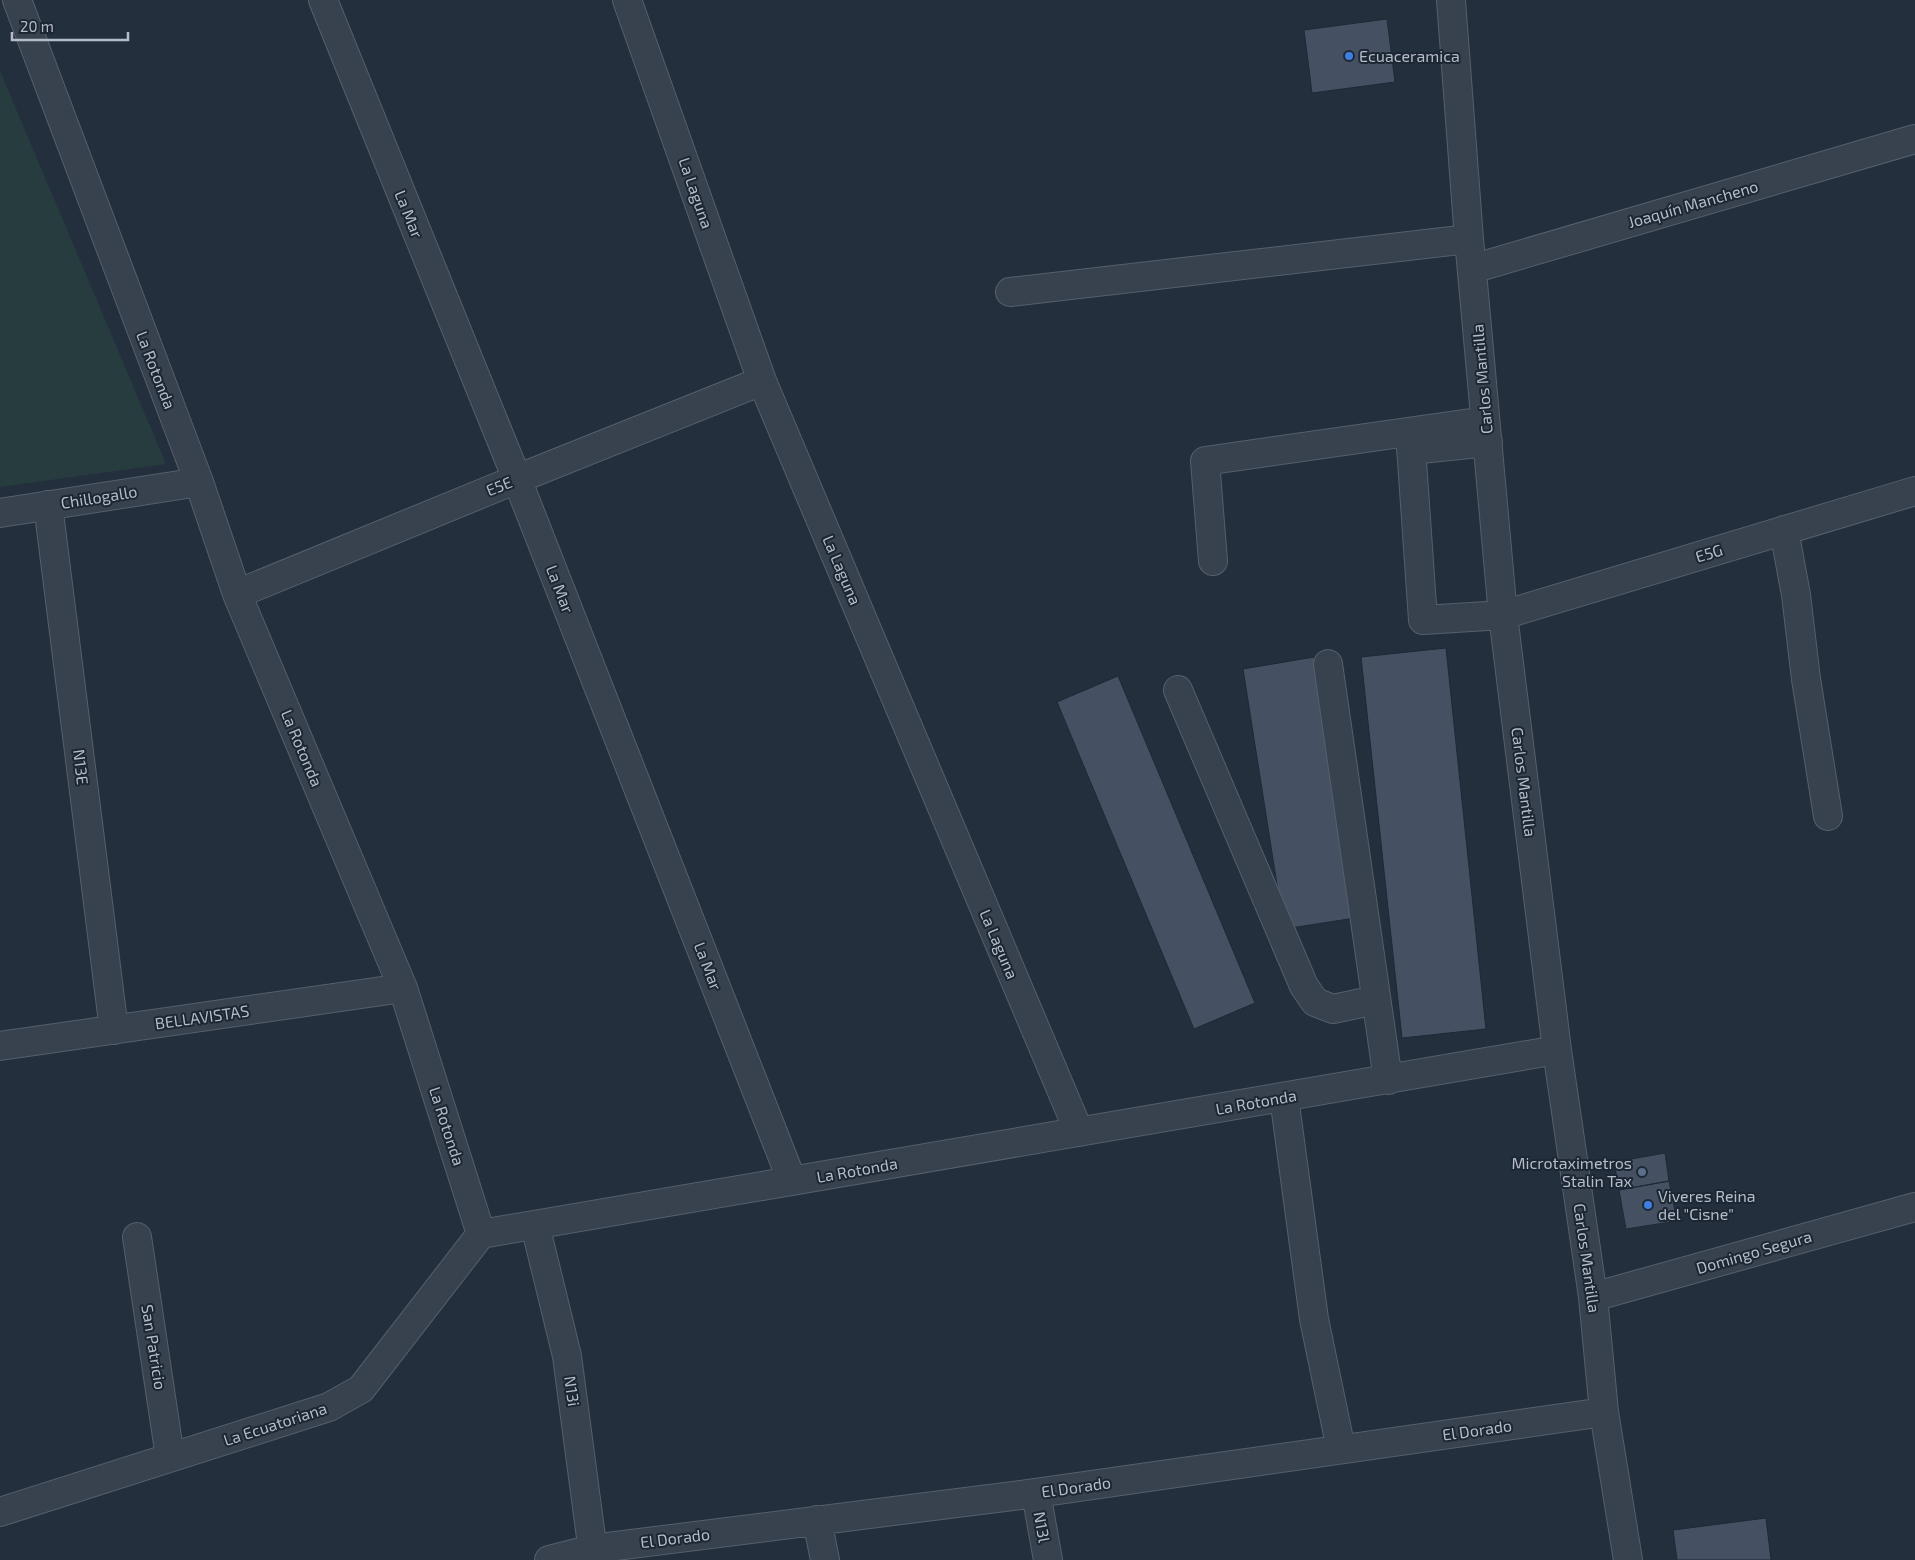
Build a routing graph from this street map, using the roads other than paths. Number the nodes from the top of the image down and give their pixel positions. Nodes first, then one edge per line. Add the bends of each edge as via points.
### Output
1 (8, 0) edge
2 (17, 0) edge
3 (323, 0) edge
4 (627, 0) edge
5 (1451, 0) edge
6 (0, 1) edge
7 (1915, 139) edge
8 (1469, 239) junction
9 (1472, 269) junction
10 (1010, 292) dead end
11 (762, 381) junction
12 (1487, 432) junction
13 (1410, 441) junction
14 (517, 479) junction
15 (198, 482) junction
16 (1915, 491) edge
17 (48, 505) junction
18 (0, 513) edge
19 (1784, 530) junction
20 (1213, 561) dead end
21 (237, 594) junction
22 (1503, 615) junction
23 (1328, 664) dead end
24 (1178, 690) dead end
25 (1828, 816) dead end
26 (403, 988) junction
27 (1376, 1000) junction
28 (114, 1030) junction
29 (0, 1046) edge
30 (1557, 1050) junction
31 (1388, 1080) junction
32 (1284, 1097) junction
33 (1079, 1132) junction
34 (792, 1181) junction
35 (1915, 1207) edge
36 (536, 1225) junction
37 (481, 1234) junction
38 (137, 1236) dead end
39 (1593, 1297) junction
40 (1604, 1412) junction
41 (1341, 1449) junction
42 (170, 1458) junction
43 (1036, 1493) junction
44 (0, 1512) edge
45 (818, 1520) junction
46 (593, 1554) edge
47 (549, 1560) edge
48 (825, 1560) edge
49 (1048, 1560) edge
50 (1628, 1560) edge

1 - 6 street
2 - 15 street, La Rotonda
3 - 14 street, La Mar
4 - 11 street, La Laguna
5 - 8 street, Carlos Mantilla
7 - 9 street, Joaquín Mancheno
8 - 9 street, Carlos Mantilla
8 - 10 street
9 - 12 street, Carlos Mantilla
11 - 14 street, E5E
11 - 33 street, La Laguna
12 - 13 street
12 - 22 street, Carlos Mantilla
13 - 20 street via 1205,461
13 - 22 street, E5G via 1423,620
14 - 21 street, E5E
14 - 34 street, La Mar
15 - 17 street, Chillogallo
15 - 21 street, La Rotonda
16 - 19 street, E5G
17 - 18 street, Chillogallo
17 - 28 street, N13E
19 - 22 street, E5G
19 - 25 street
21 - 26 street, La Rotonda
22 - 30 street, Carlos Mantilla
23 - 27 street
24 - 27 street via 1304,986 1315,1002 1333,1009
26 - 28 street, BELLAVISTAS
26 - 37 street, La Rotonda
27 - 31 street
28 - 29 street, BELLAVISTAS
30 - 31 street, La Rotonda
30 - 39 street, Carlos Mantilla
31 - 32 street, La Rotonda
32 - 33 street, La Rotonda
32 - 41 street via 1314,1319
33 - 34 street, La Rotonda
34 - 36 street, La Rotonda
35 - 39 street, Domingo Segura
36 - 37 street, La Rotonda
36 - 46 street, N13i via 567,1356
37 - 42 street, La Ecuatoriana via 360,1389 329,1407
38 - 42 street, San Patricio
39 - 40 street, Carlos Mantilla
40 - 41 street, El Dorado
40 - 50 street, Carlos Mantilla
41 - 43 street, El Dorado
42 - 44 street, La Ecuatoriana
43 - 45 street, El Dorado
43 - 49 street, N13l
45 - 46 street, El Dorado
45 - 48 street
46 - 47 street, El Dorado

